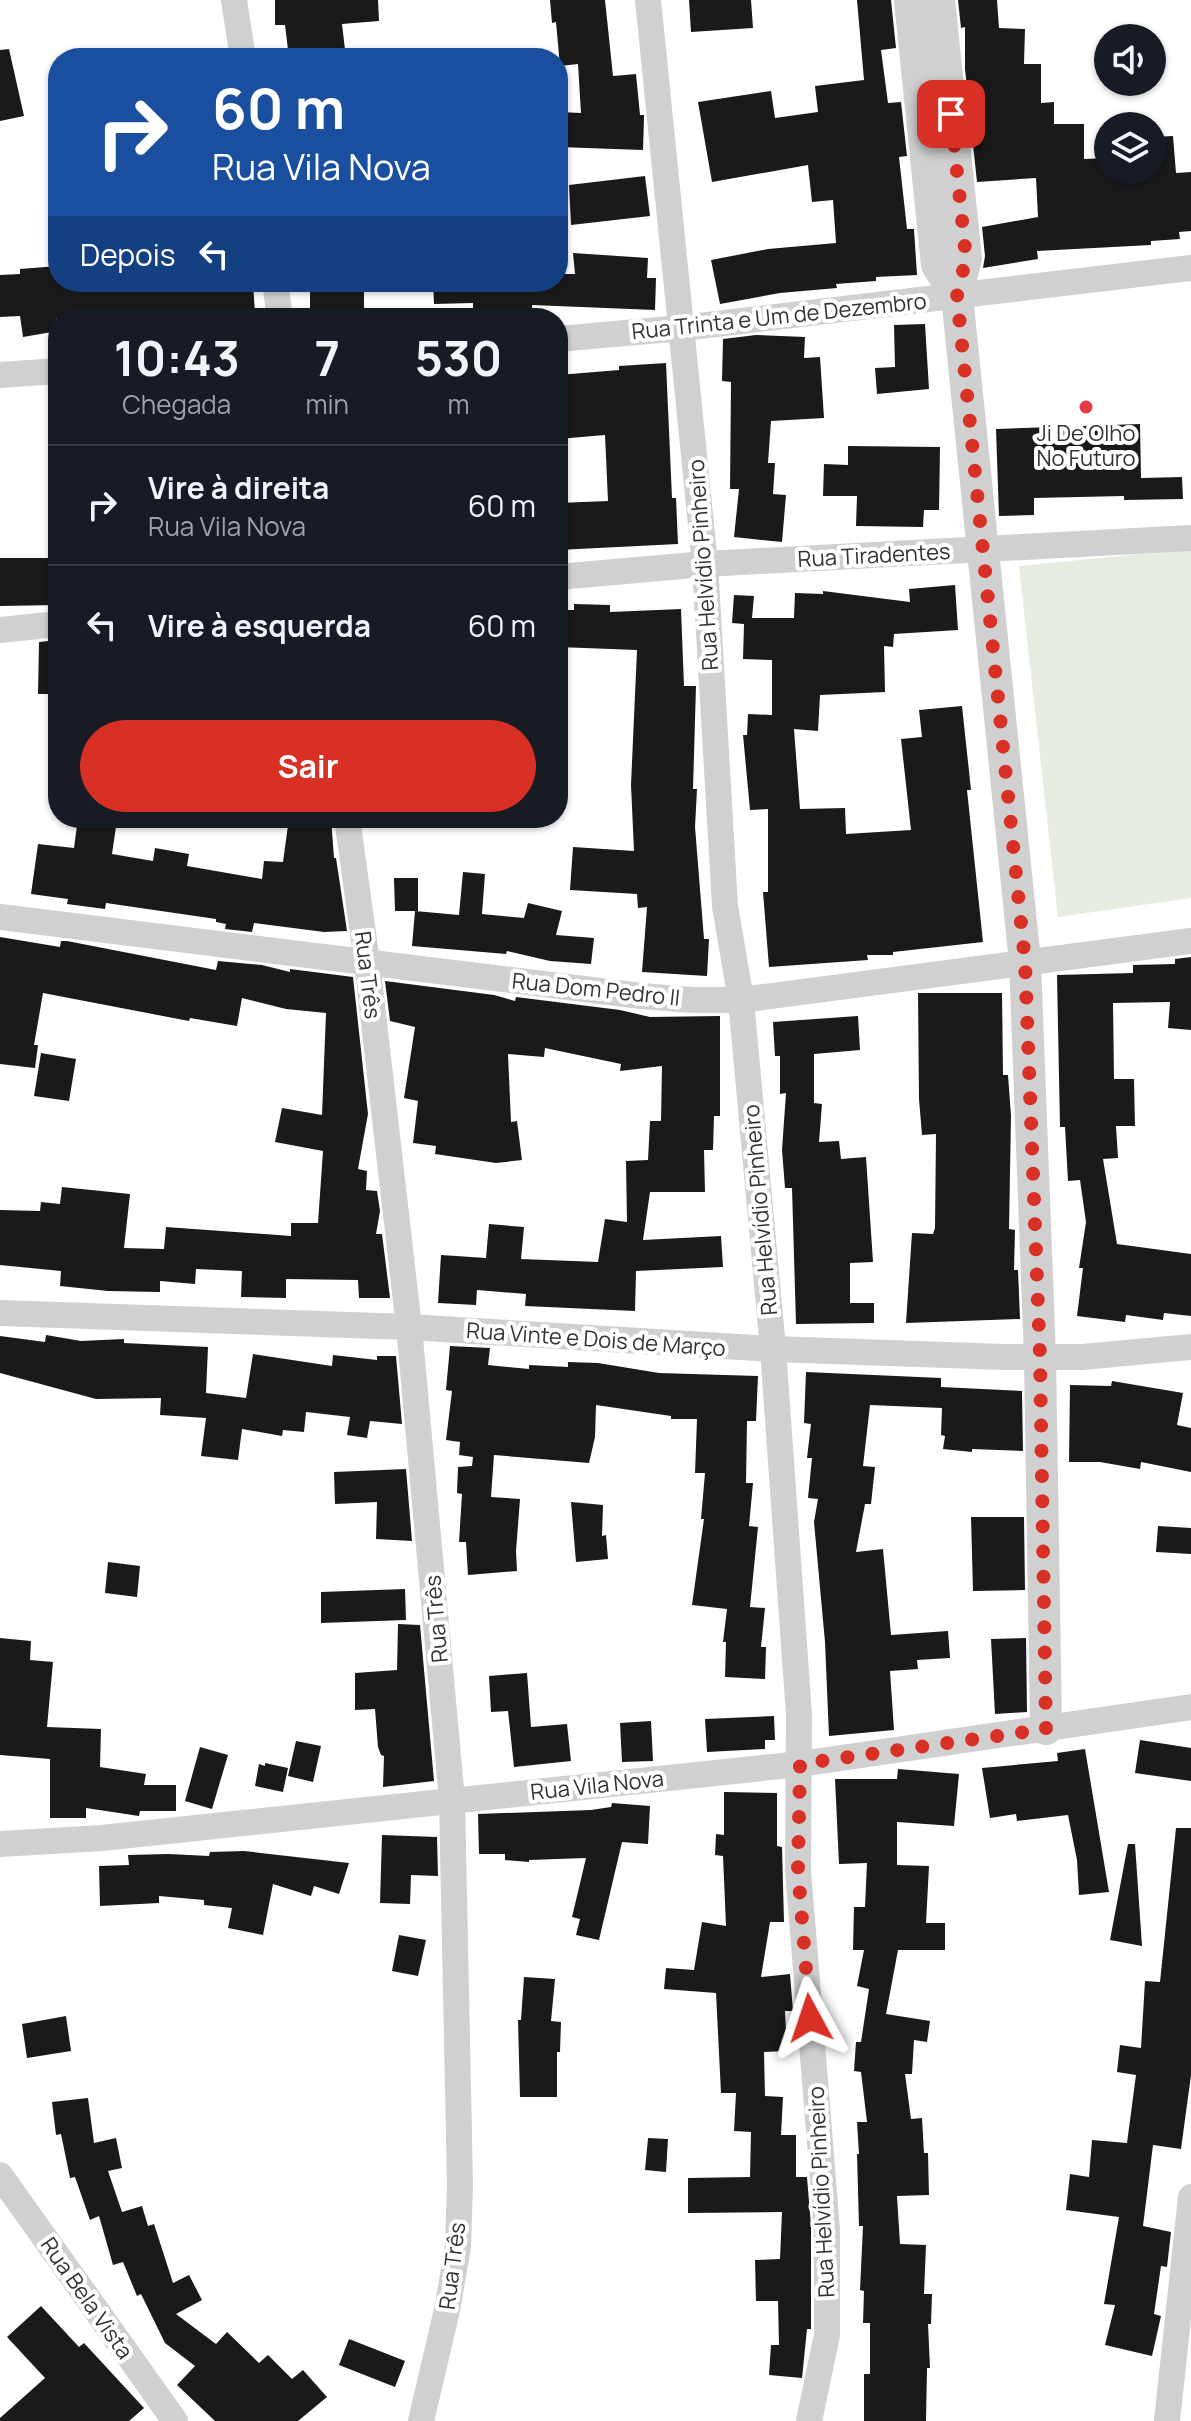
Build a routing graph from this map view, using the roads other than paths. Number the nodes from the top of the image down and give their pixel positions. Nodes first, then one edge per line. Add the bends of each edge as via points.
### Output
1 (234, 0) edge
2 (648, 0) edge
3 (910, 0) edge
4 (939, 0) edge
5 (241, 48) edge
6 (1191, 268) edge
7 (957, 296) junction
8 (682, 328) junction
9 (568, 338) edge
10 (48, 372) edge
11 (0, 375) edge
12 (1191, 538) edge
13 (984, 549) junction
14 (705, 564) junction
15 (568, 576) edge
16 (48, 625) edge
17 (0, 630) edge
18 (348, 828) edge
19 (0, 917) edge
20 (1191, 941) edge
21 (367, 962) junction
22 (1025, 962) junction
23 (741, 1000) junction
24 (0, 1313) edge
25 (409, 1327) junction
26 (1191, 1347) edge
27 (773, 1349) junction
28 (1040, 1357) junction
29 (1191, 1707) edge
30 (1046, 1729) junction
31 (800, 1764) junction
32 (452, 1800) junction
33 (0, 1844) edge
34 (0, 2175) edge
35 (1191, 2197) edge
36 (175, 2421) edge
37 (421, 2421) edge
38 (809, 2421) edge
39 (1167, 2421) edge

1 - 5 street
2 - 8 street, Rua Helvídio Pinheiro
3 - 7 street via 937,265
4 - 7 street via 966,258
6 - 7 street, Rua Trinta e Um de Dezembro
7 - 8 street, Rua Trinta e Um de Dezembro
7 - 13 street
8 - 9 street, Rua Trinta e Um de Dezembro
8 - 14 street, Rua Helvídio Pinheiro
10 - 11 street
12 - 13 street, Rua Tiradentes
13 - 14 street, Rua Tiradentes
13 - 22 street
14 - 15 street, Rua Tiradentes
14 - 23 street, Rua Helvídio Pinheiro via 725,906
16 - 17 street
18 - 21 street, Rua Três
19 - 21 street, Rua Dom Pedro II
20 - 22 street, Rua Dom Pedro II
21 - 23 street, Rua Dom Pedro II via 641,996
21 - 25 street, Rua Três
22 - 23 street, Rua Dom Pedro II
22 - 28 street
23 - 27 street, Rua Helvídio Pinheiro
24 - 25 street, Rua Vinte e Dois de Março
25 - 27 street, Rua Vinte e Dois de Março
25 - 32 street, Rua Três
26 - 28 street, Rua Vinte e Dois de Março
27 - 28 street, Rua Vinte e Dois de Março
27 - 31 street, Rua Helvídio Pinheiro
28 - 30 street
29 - 30 street, Rua Vila Nova
30 - 31 street, Rua Vila Nova
31 - 32 street, Rua Vila Nova
31 - 38 street, Rua Helvídio Pinheiro via 798,1870 829,2286 827,2335
32 - 33 street, Rua Vila Nova
32 - 37 street, Rua Três via 458,2247
34 - 36 street, Rua Bela Vista
35 - 39 street

